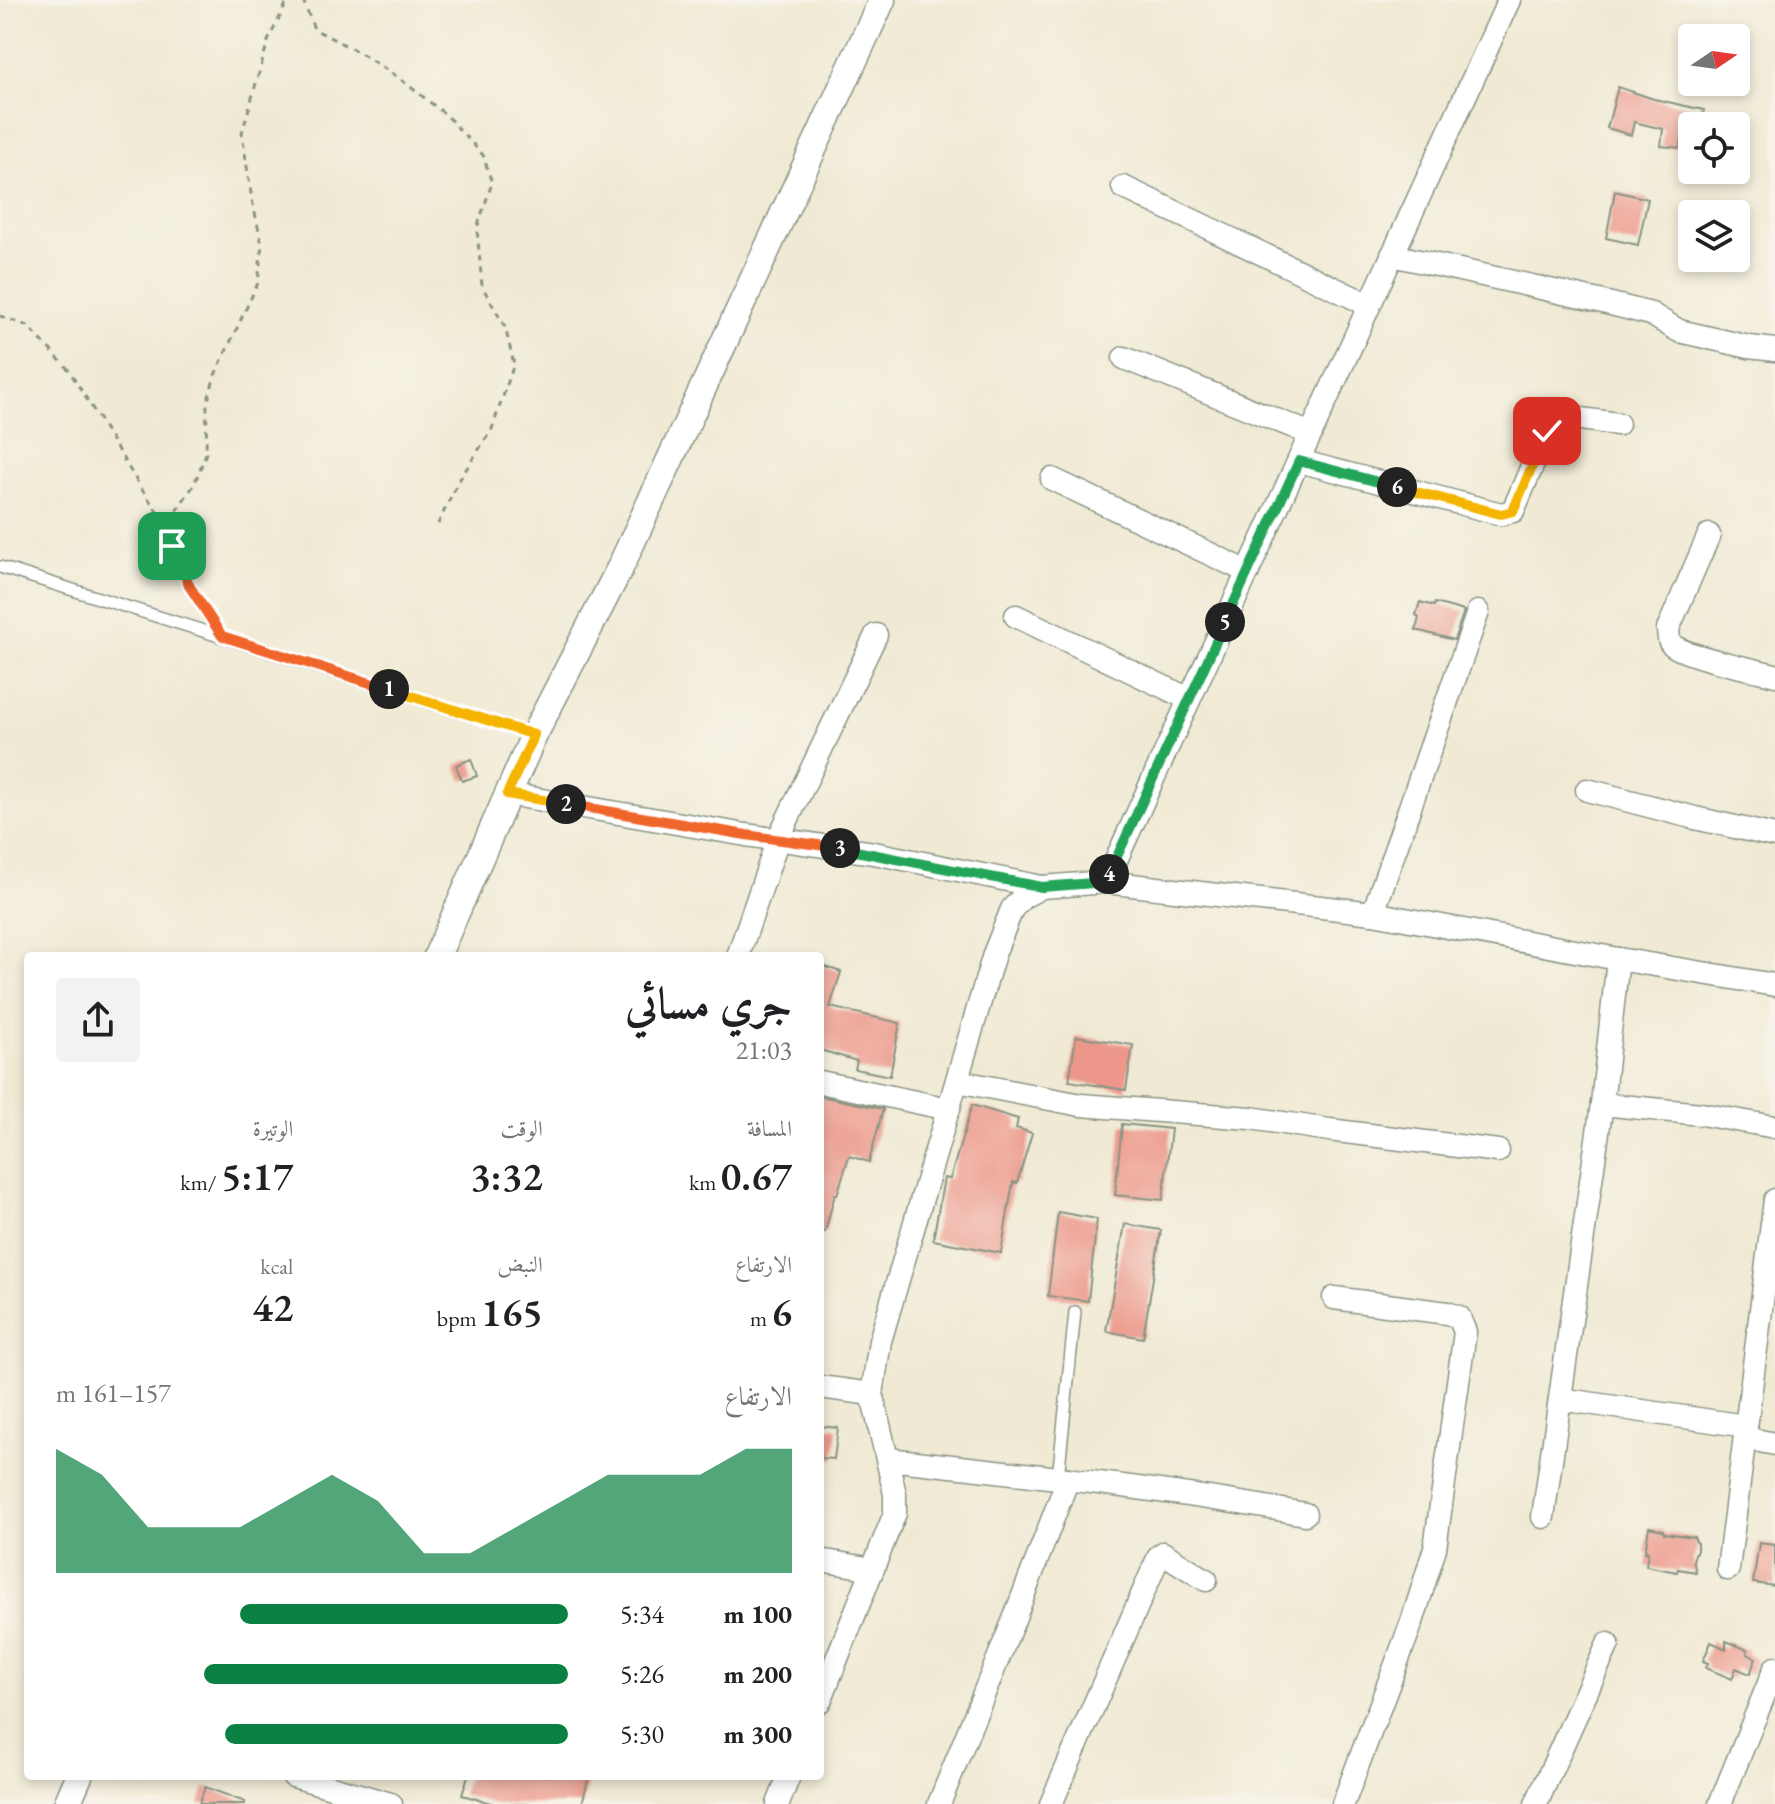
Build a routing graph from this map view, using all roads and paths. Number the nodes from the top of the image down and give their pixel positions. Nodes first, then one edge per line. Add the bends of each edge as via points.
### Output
1 (288, 0) edge
2 (303, 0) edge
3 (882, 0) edge
4 (1509, 0) edge
5 (1123, 187) dead end
6 (1392, 255) junction
7 (1369, 305) junction
8 (0, 316) edge
9 (1775, 350) edge
10 (1124, 358) dead end
11 (1618, 424) dead end
12 (1311, 434) junction
13 (1299, 461) junction
14 (1052, 479) dead end
15 (167, 524) junction
16 (436, 528) dead end
17 (1709, 535) dead end
18 (0, 567) edge
19 (1248, 572) junction
20 (1478, 612) dead end
21 (1016, 616) dead end
22 (876, 635) dead end
23 (222, 636) junction
24 (1775, 675) edge
25 (1189, 699) junction
26 (534, 735) junction
27 (1587, 790) dead end
28 (507, 794) junction
29 (1775, 836) edge
30 (778, 839) junction
31 (1106, 882) junction
32 (1042, 887) junction
33 (1373, 913) junction
34 (439, 952) edge
35 (739, 952) edge
36 (1618, 959) junction
37 (1775, 985) edge
38 (957, 1081) junction
39 (824, 1083) edge
40 (1602, 1104) junction
41 (949, 1109) junction
42 (1775, 1127) edge
43 (1498, 1151) dead end
44 (1775, 1200) edge
45 (1334, 1298) dead end
46 (1075, 1312) dead end
47 (824, 1388) edge
48 (872, 1394) junction
49 (1560, 1399) junction
50 (1746, 1432) junction
51 (1775, 1444) edge
52 (888, 1459) junction
53 (1063, 1478) junction
54 (1305, 1514) dead end
55 (1543, 1517) dead end
56 (824, 1561) edge
57 (873, 1569) junction
58 (1728, 1569) dead end
59 (1206, 1580) dead end
60 (1608, 1644) dead end
61 (1775, 1668) edge
62 (824, 1691) edge
63 (77, 1780) edge
64 (307, 1780) edge
65 (787, 1780) edge
66 (67, 1804) edge
67 (391, 1804) edge
68 (778, 1804) edge
69 (939, 1804) edge
70 (1051, 1804) edge
71 (1343, 1804) edge
72 (1536, 1804) edge
73 (1720, 1804) edge

1 - 15 path via 268,41 242,133 262,244 258,283 215,375 207,404 206,453 194,485
2 - 16 path via 314,29 399,78 445,114 483,155 492,183 477,228 482,286 505,327 514,364 492,429
3 - 26 street via 620,568
4 - 6 street
5 - 7 street
6 - 7 street
6 - 9 street via 1599,301 1651,314 1679,331
7 - 12 street
8 - 15 path via 28,326 69,370
10 - 12 street
11 - 13 street via 1556,421 1513,511 1501,514
12 - 13 street
13 - 19 street
14 - 19 street
15 - 23 path via 190,587
17 - 24 street via 1668,629 1670,642 1696,656
18 - 23 lane
19 - 25 street
20 - 33 street
21 - 25 street
22 - 30 street
23 - 26 lane
25 - 31 street
26 - 28 street
27 - 29 street
28 - 30 street
28 - 34 street
30 - 32 street
30 - 35 street
31 - 32 street
31 - 33 street
32 - 38 street via 1012,909
33 - 36 street
36 - 37 street
36 - 40 street
38 - 41 street
38 - 43 street via 1081,1105 1250,1118
39 - 41 street
40 - 42 street
40 - 49 street
41 - 48 street via 880,1341
44 - 50 street
45 - 71 street via 1447,1313 1459,1317 1465,1332 1435,1548
46 - 53 lane
47 - 48 street
48 - 52 street
49 - 50 street
49 - 55 street
50 - 51 street
50 - 58 street
52 - 53 street
52 - 57 street via 895,1513
53 - 54 street
53 - 69 street via 1013,1622
56 - 57 street
57 - 62 street
59 - 70 street via 1163,1553 1159,1556
60 - 72 street
61 - 73 street
63 - 66 street
64 - 67 street
65 - 68 street

